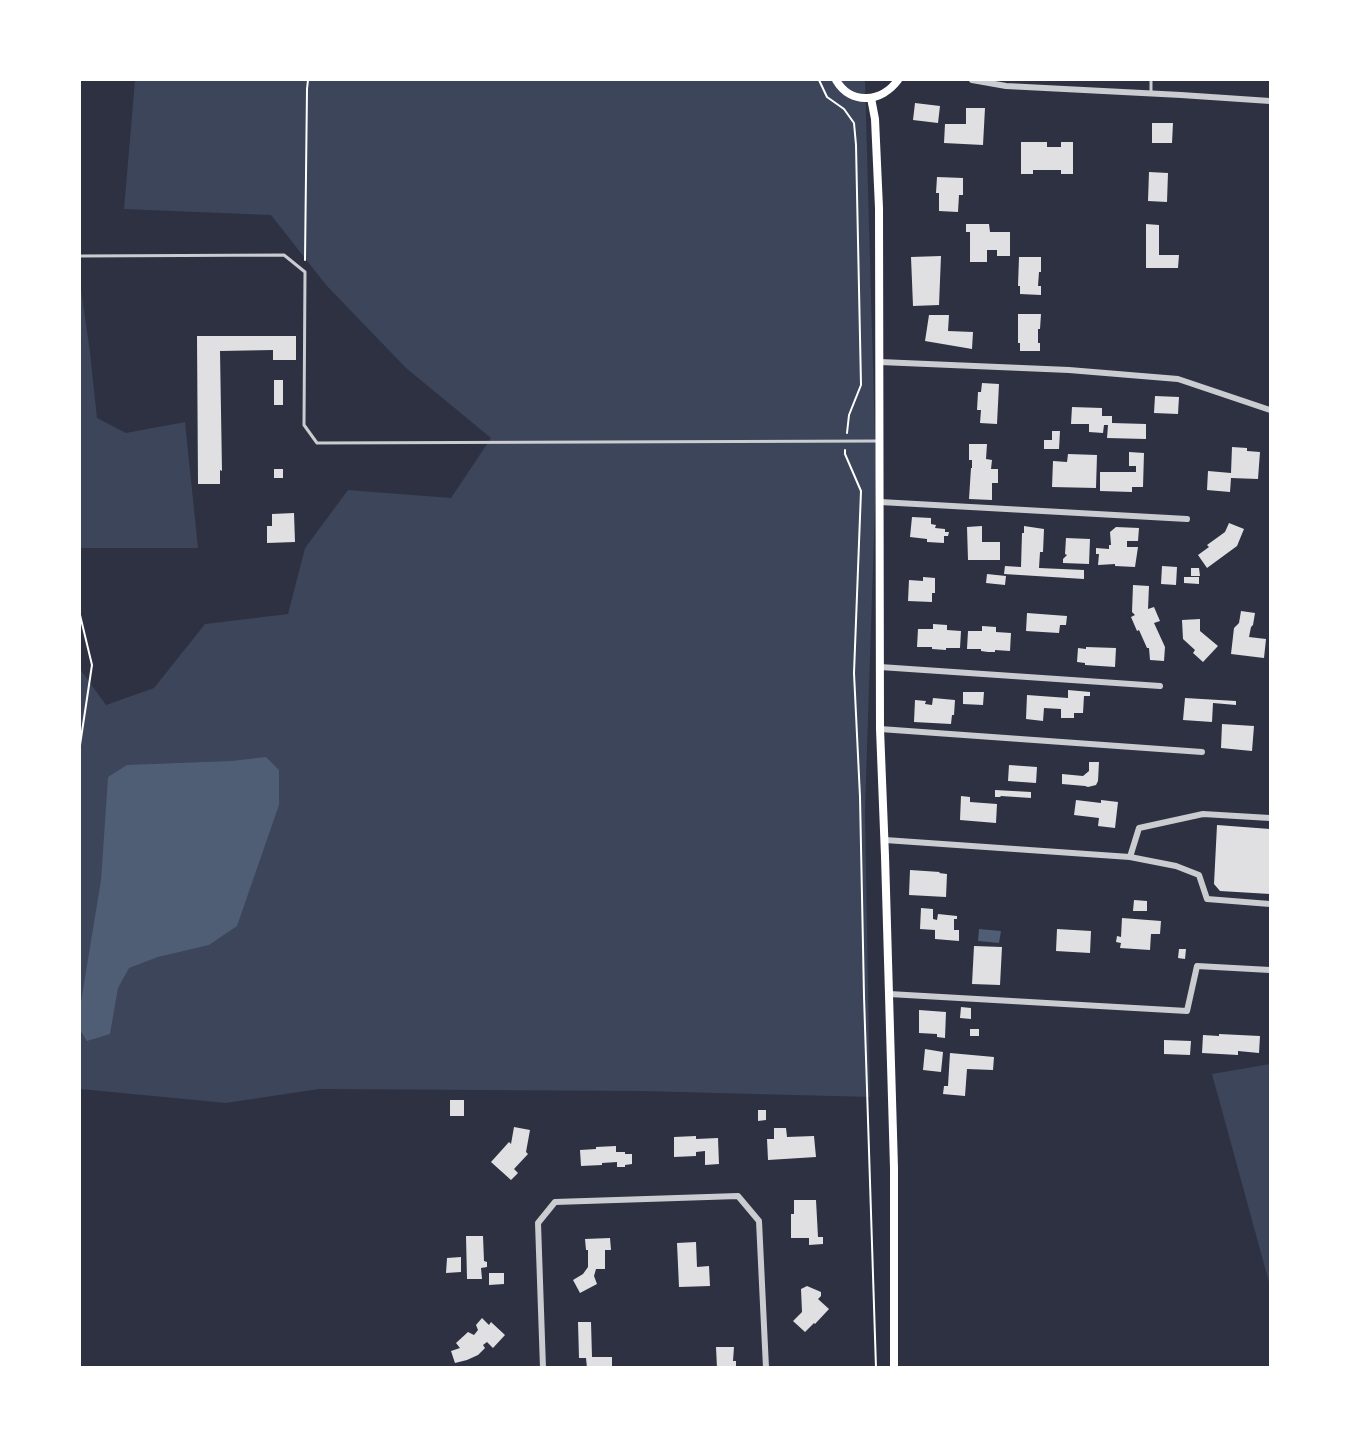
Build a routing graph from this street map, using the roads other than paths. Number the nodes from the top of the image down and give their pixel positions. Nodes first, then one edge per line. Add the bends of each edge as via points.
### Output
1 (836, 80) edge
2 (898, 80) edge
3 (972, 80) edge
4 (1151, 80) edge
5 (1151, 94) junction
6 (871, 98) junction
7 (1270, 101) edge
8 (80, 256) edge
9 (880, 362) junction
10 (1270, 410) edge
11 (880, 441) junction
12 (880, 502) junction
13 (1187, 519) dead end
14 (880, 667) junction
15 (1160, 686) dead end
16 (880, 729) junction
17 (1202, 752) dead end
18 (1270, 818) edge
19 (885, 840) junction
20 (1130, 857) junction
21 (1270, 904) edge
22 (1270, 970) edge
23 (889, 994) junction
24 (543, 1368) edge
25 (766, 1368) edge
26 (894, 1368) edge

1 - 6 main road via 848,93
2 - 6 main road via 882,95
3 - 5 street via 1006,86
4 - 5 lane
5 - 7 street
6 - 9 main road via 879,208
8 - 11 lane via 284,255 304,272 304,425 317,443
9 - 10 street via 1179,379
9 - 11 main road
11 - 12 main road
12 - 13 street
12 - 14 main road
14 - 15 street
14 - 16 main road
16 - 17 street
16 - 19 main road
18 - 20 street via 1203,814 1140,828
19 - 20 street
19 - 23 main road
20 - 21 street via 1199,875 1207,899
22 - 23 street via 1197,966 1188,1011
23 - 26 main road
24 - 25 street via 538,1223 555,1202 738,1196 759,1221

